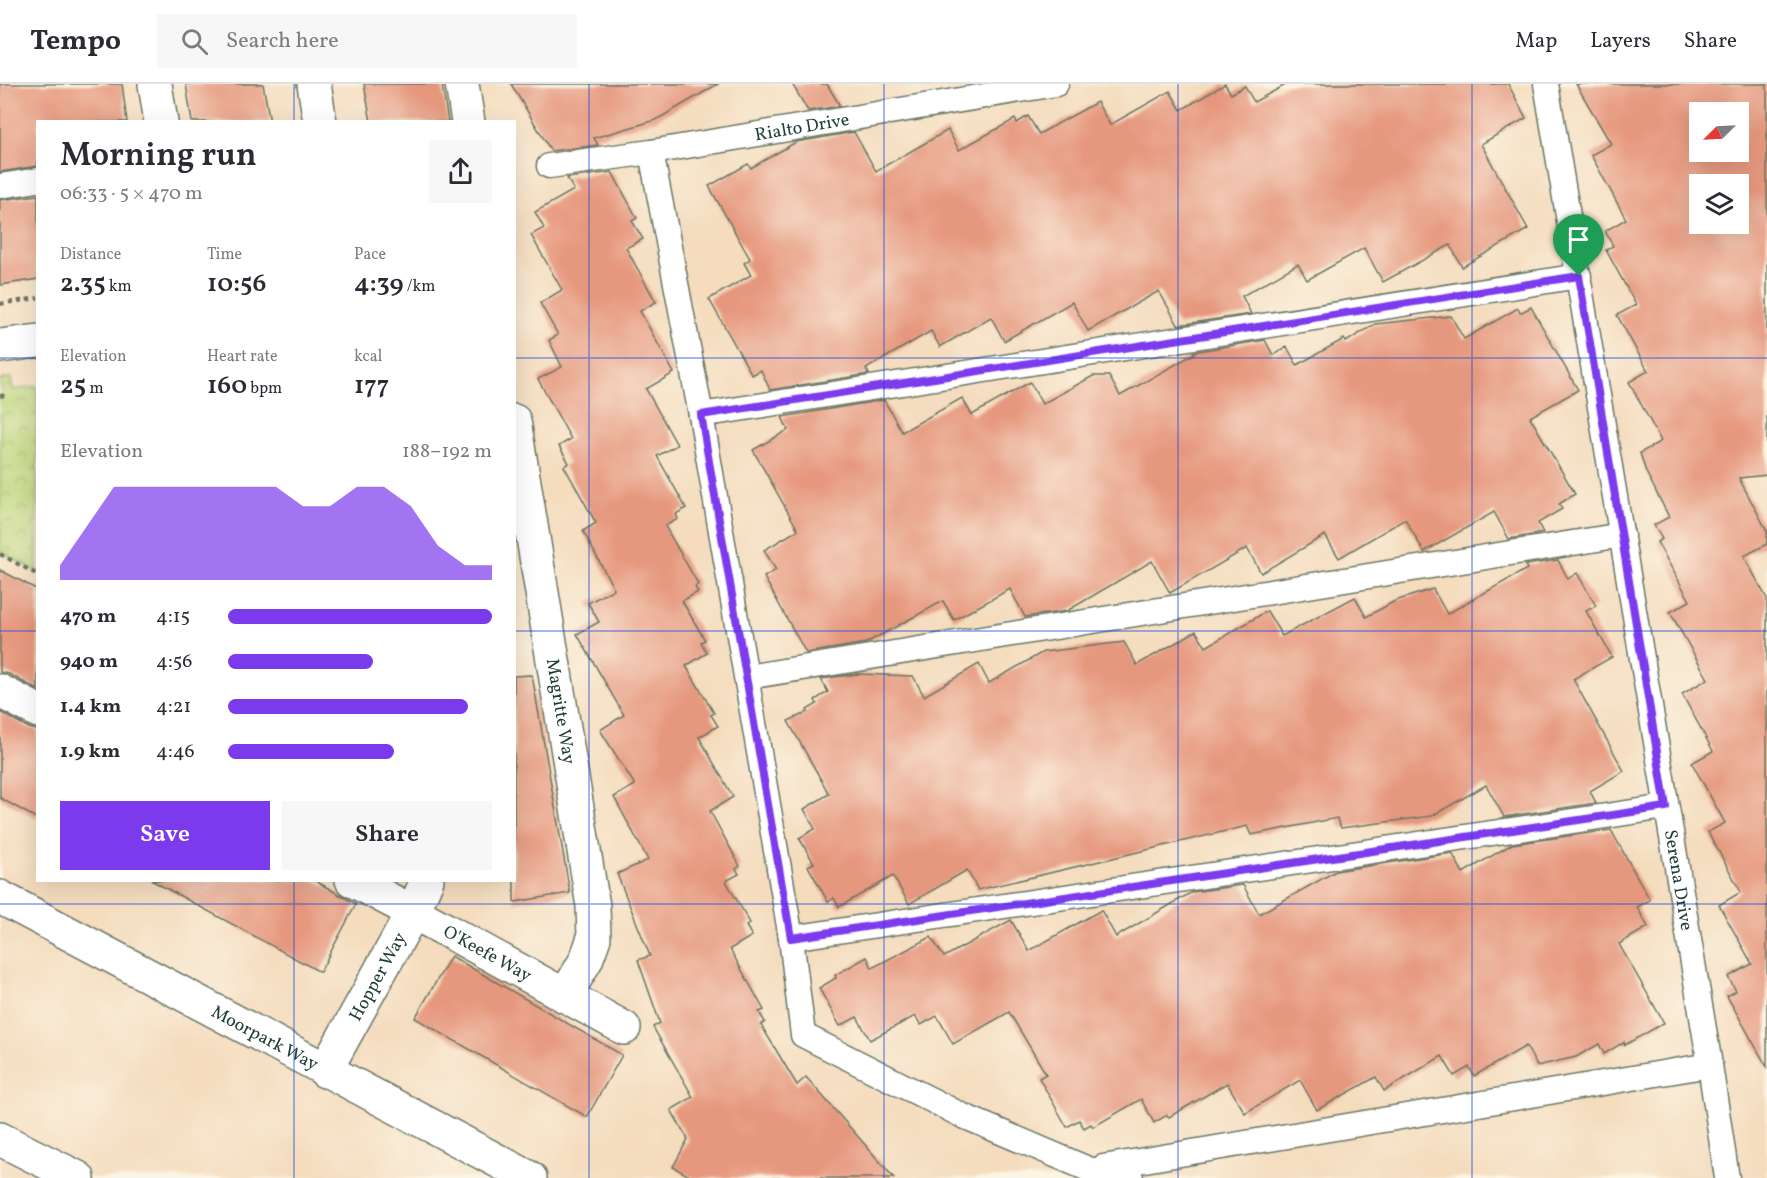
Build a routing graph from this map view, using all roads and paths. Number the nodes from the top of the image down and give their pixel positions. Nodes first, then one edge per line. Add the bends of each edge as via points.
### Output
1 (155, 84) edge
2 (314, 84) edge
3 (462, 84) edge
4 (1056, 84) edge
5 (1546, 84) edge
6 (161, 120) edge
7 (320, 120) edge
8 (468, 120) edge
9 (651, 152) junction
10 (549, 166) dead end
11 (36, 180) edge
12 (0, 186) edge
13 (1579, 276) junction
14 (36, 298) edge
15 (0, 304) edge
16 (36, 340) edge
17 (0, 346) edge
18 (7, 395) dead end
19 (0, 396) edge
20 (701, 415) junction
21 (516, 434) edge
22 (1622, 535) junction
23 (0, 554) edge
24 (36, 574) edge
25 (747, 677) junction
26 (0, 691) edge
27 (36, 710) edge
28 (1666, 807) junction
29 (356, 882) edge
30 (427, 882) edge
31 (0, 897) edge
32 (413, 912) junction
33 (791, 938) junction
34 (565, 996) junction
35 (624, 1028) dead end
36 (1710, 1065) junction
37 (325, 1071) junction
38 (0, 1139) edge
39 (1088, 1169) junction
40 (78, 1178) edge
41 (530, 1178) edge
42 (1131, 1178) edge
43 (1727, 1178) edge

1 - 6 main road
2 - 7 main road
3 - 8 main road
4 - 9 lane, Rialto Drive
5 - 13 lane, Serena Drive
9 - 10 lane, Rialto Drive
9 - 20 lane
11 - 12 lane
13 - 20 lane
13 - 22 lane, Serena Drive
14 - 15 path
16 - 17 main road
18 - 19 path
20 - 25 lane
21 - 34 main road, Magritte Way via 593,906 594,938
22 - 25 lane
22 - 28 lane, Serena Drive
23 - 24 path
25 - 33 lane
26 - 27 main road
28 - 33 lane
28 - 36 lane, Serena Drive
29 - 32 main road, O'Keefe Way
30 - 32 main road, Hopper Way
31 - 37 main road, Moorpark Way
32 - 34 main road, O'Keefe Way
32 - 37 main road, Hopper Way
33 - 39 lane via 803,1035 961,1115
34 - 35 main road, O'Keefe Way
36 - 39 lane
36 - 43 lane, Serena Drive
37 - 41 main road, Moorpark Way
38 - 40 main road
39 - 42 lane

